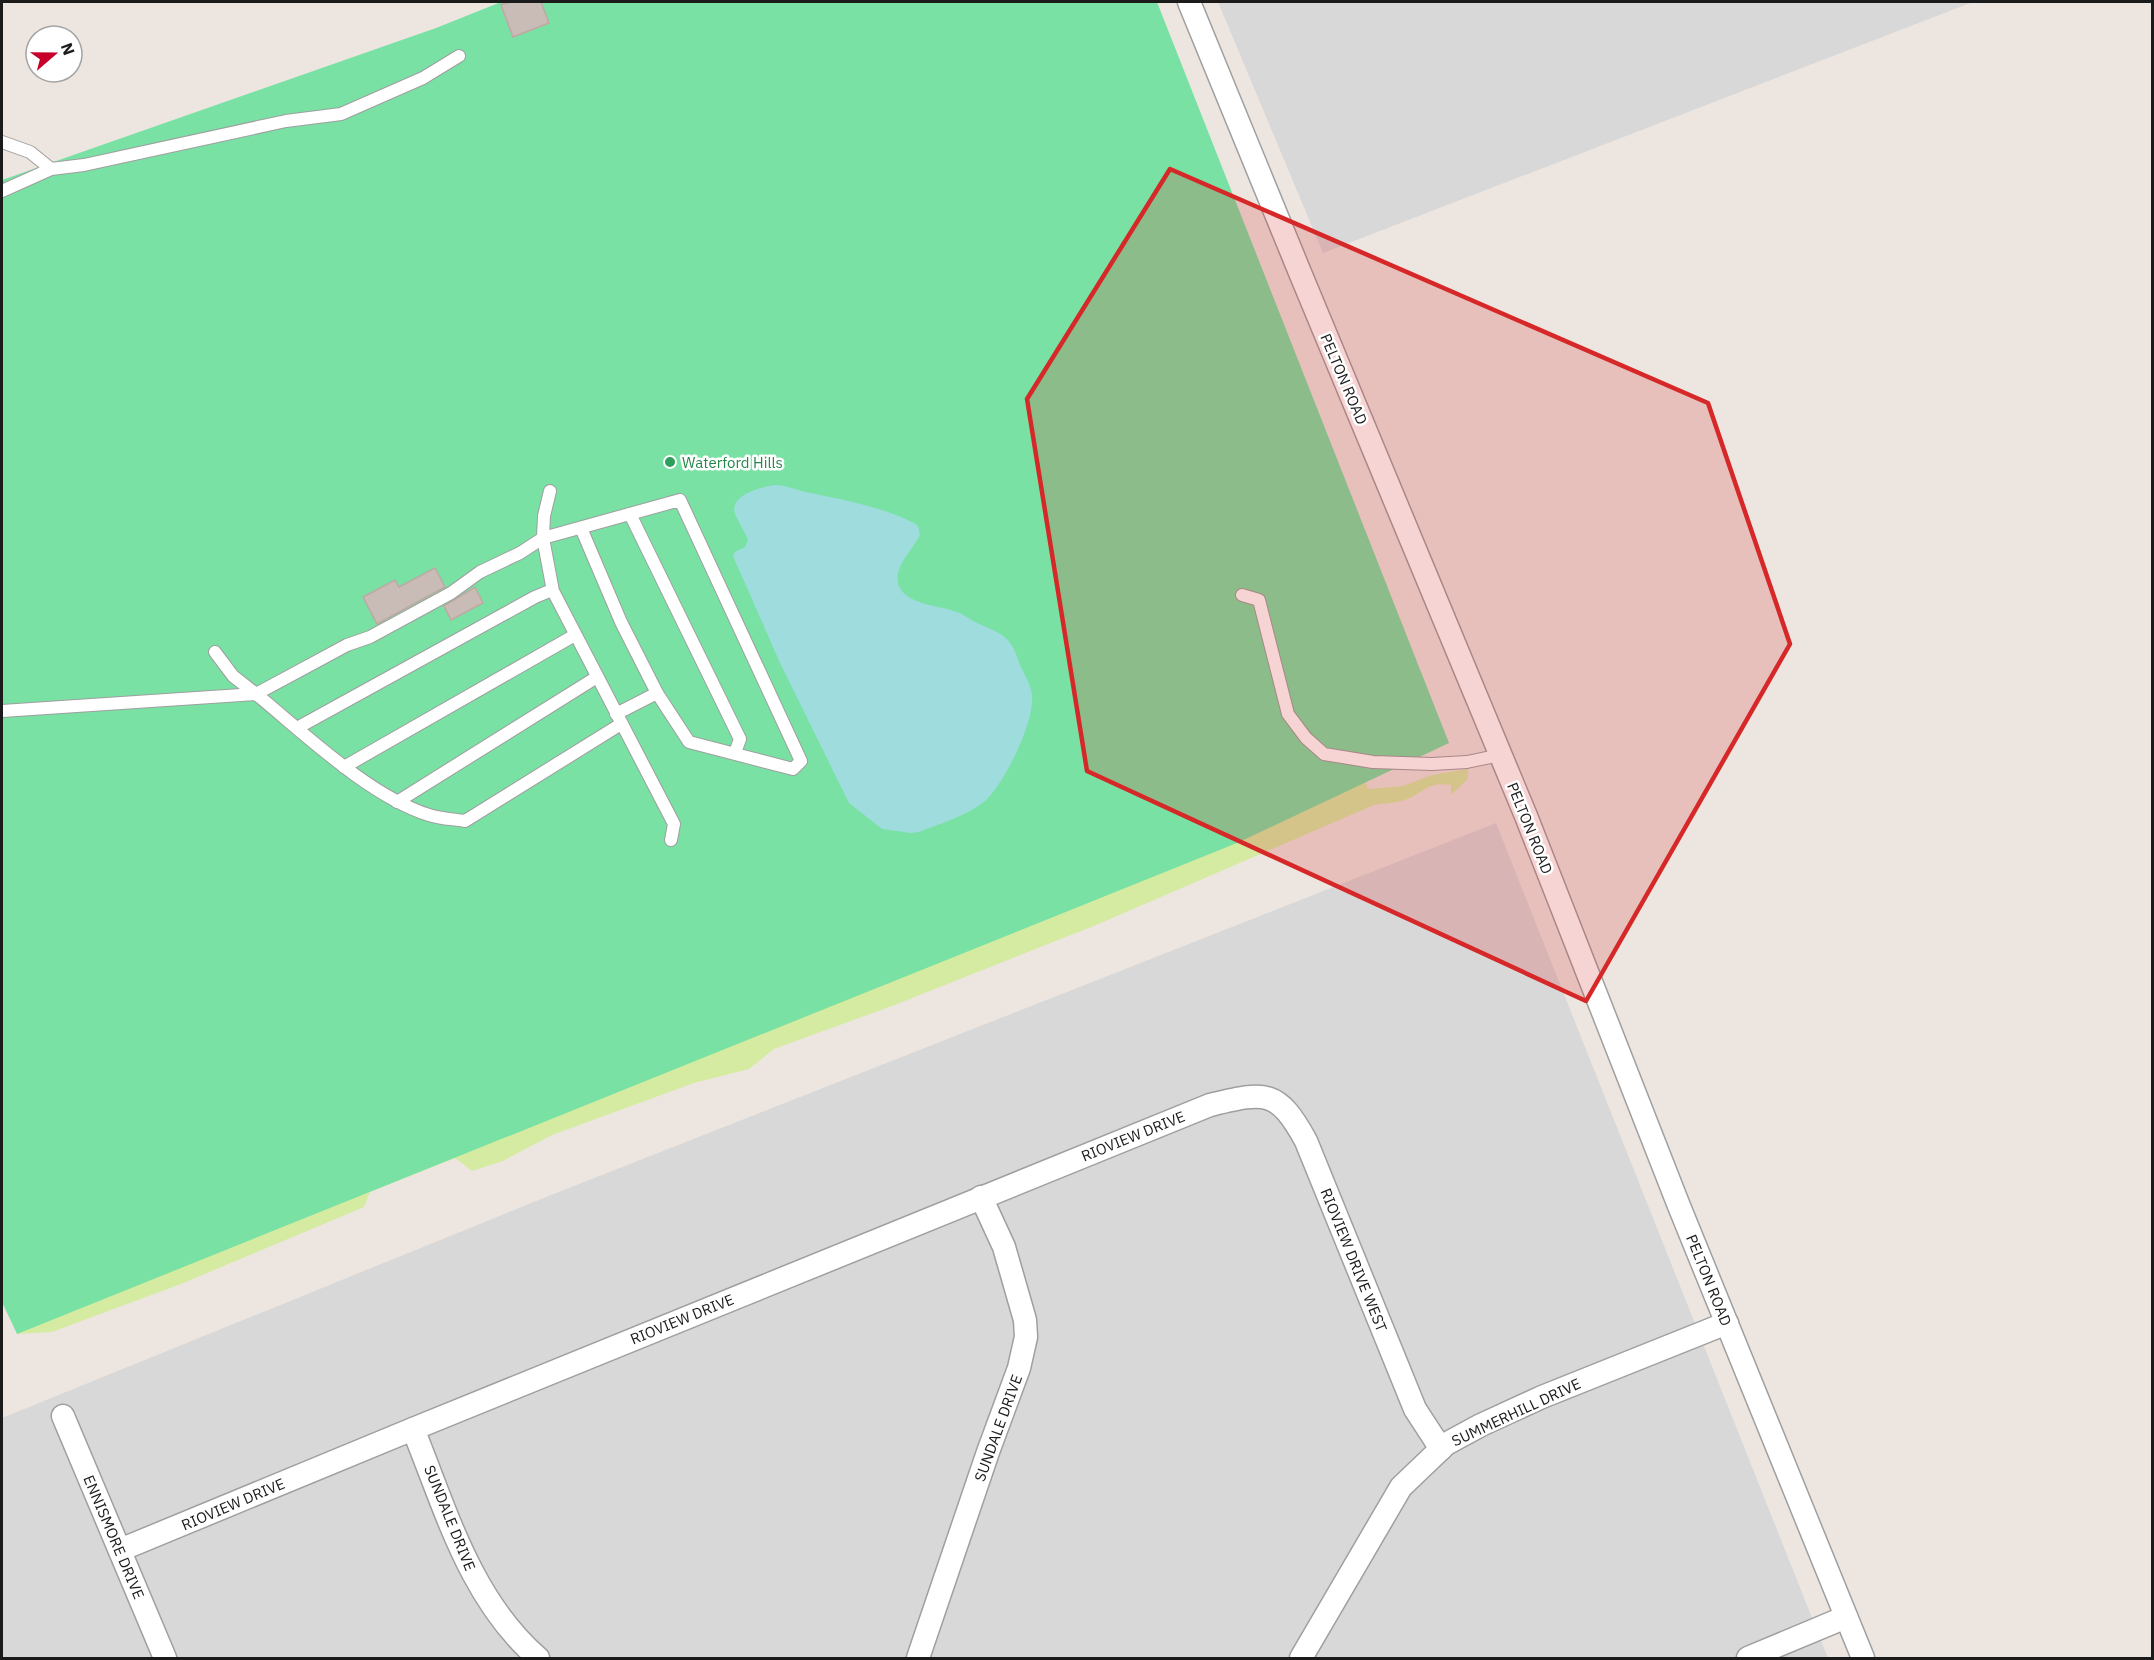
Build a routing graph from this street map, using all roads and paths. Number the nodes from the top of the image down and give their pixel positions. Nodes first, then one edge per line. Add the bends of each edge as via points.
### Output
1 (1189, 2) edge
2 (459, 56) dead end
3 (2, 142) edge
4 (51, 169) junction
5 (2, 191) edge
6 (550, 491) dead end
7 (630, 514) junction
8 (580, 528) junction
9 (543, 538) junction
10 (552, 590) junction
11 (1242, 595) dead end
12 (575, 635) junction
13 (215, 652) dead end
14 (597, 677) junction
15 (657, 693) junction
16 (256, 694) junction
17 (2, 711) edge
18 (618, 719) junction
19 (297, 728) junction
20 (735, 753) junction
21 (1500, 755) junction
22 (344, 767) junction
23 (397, 802) junction
24 (671, 840) dead end
25 (1248, 1096) joint
26 (981, 1197) junction
27 (1727, 1323) junction
28 (63, 1416) dead end
29 (413, 1429) junction
30 (1441, 1449) junction
31 (120, 1550) junction
32 (1846, 1617) junction
33 (165, 1659) edge
34 (538, 1659) edge
35 (918, 1659) edge
36 (1301, 1659) edge
37 (1748, 1659) edge
38 (1863, 1659) edge

1 - 21 street, PELTON ROAD
2 - 4 lane via 423,78 341,114 286,121
3 - 4 lane via 30,152
4 - 5 lane
6 - 9 lane
7 - 8 lane
7 - 20 lane via 740,740
7 - 20 lane via 680,500 801,761 794,769
8 - 9 lane
8 - 15 lane
9 - 10 lane
9 - 16 lane via 480,572 451,593
10 - 12 lane
10 - 19 lane
11 - 21 lane via 1259,600 1288,714 1324,754 1373,762 1432,764
12 - 14 lane
12 - 22 lane
13 - 16 lane via 233,676
14 - 18 lane
14 - 23 lane
15 - 18 lane
15 - 20 lane via 689,742
16 - 17 lane
16 - 19 lane
18 - 23 lane via 465,821 430,815
18 - 24 lane via 674,824
19 - 22 lane
21 - 27 street, PELTON ROAD
22 - 23 lane
25 - 26 street, RIOVIEW DRIVE via 1210,1105
25 - 30 street, RIOVIEW DRIVE WEST via 1278,1102 1306,1142 1415,1409
26 - 29 street, RIOVIEW DRIVE
26 - 35 street, SUNDALE DRIVE via 1004,1247 1026,1336 1020,1368
27 - 30 street, SUMMERHILL DRIVE via 1542,1397 1480,1425
27 - 32 street, PELTON ROAD
28 - 31 street, ENNISMORE DRIVE
29 - 31 street, RIOVIEW DRIVE
29 - 34 street, SUNDALE DRIVE via 471,1573 494,1610
30 - 36 street, SUMMERHILL DRIVE via 1401,1487
31 - 33 street, ENNISMORE DRIVE
32 - 37 street
32 - 38 street, PELTON ROAD

